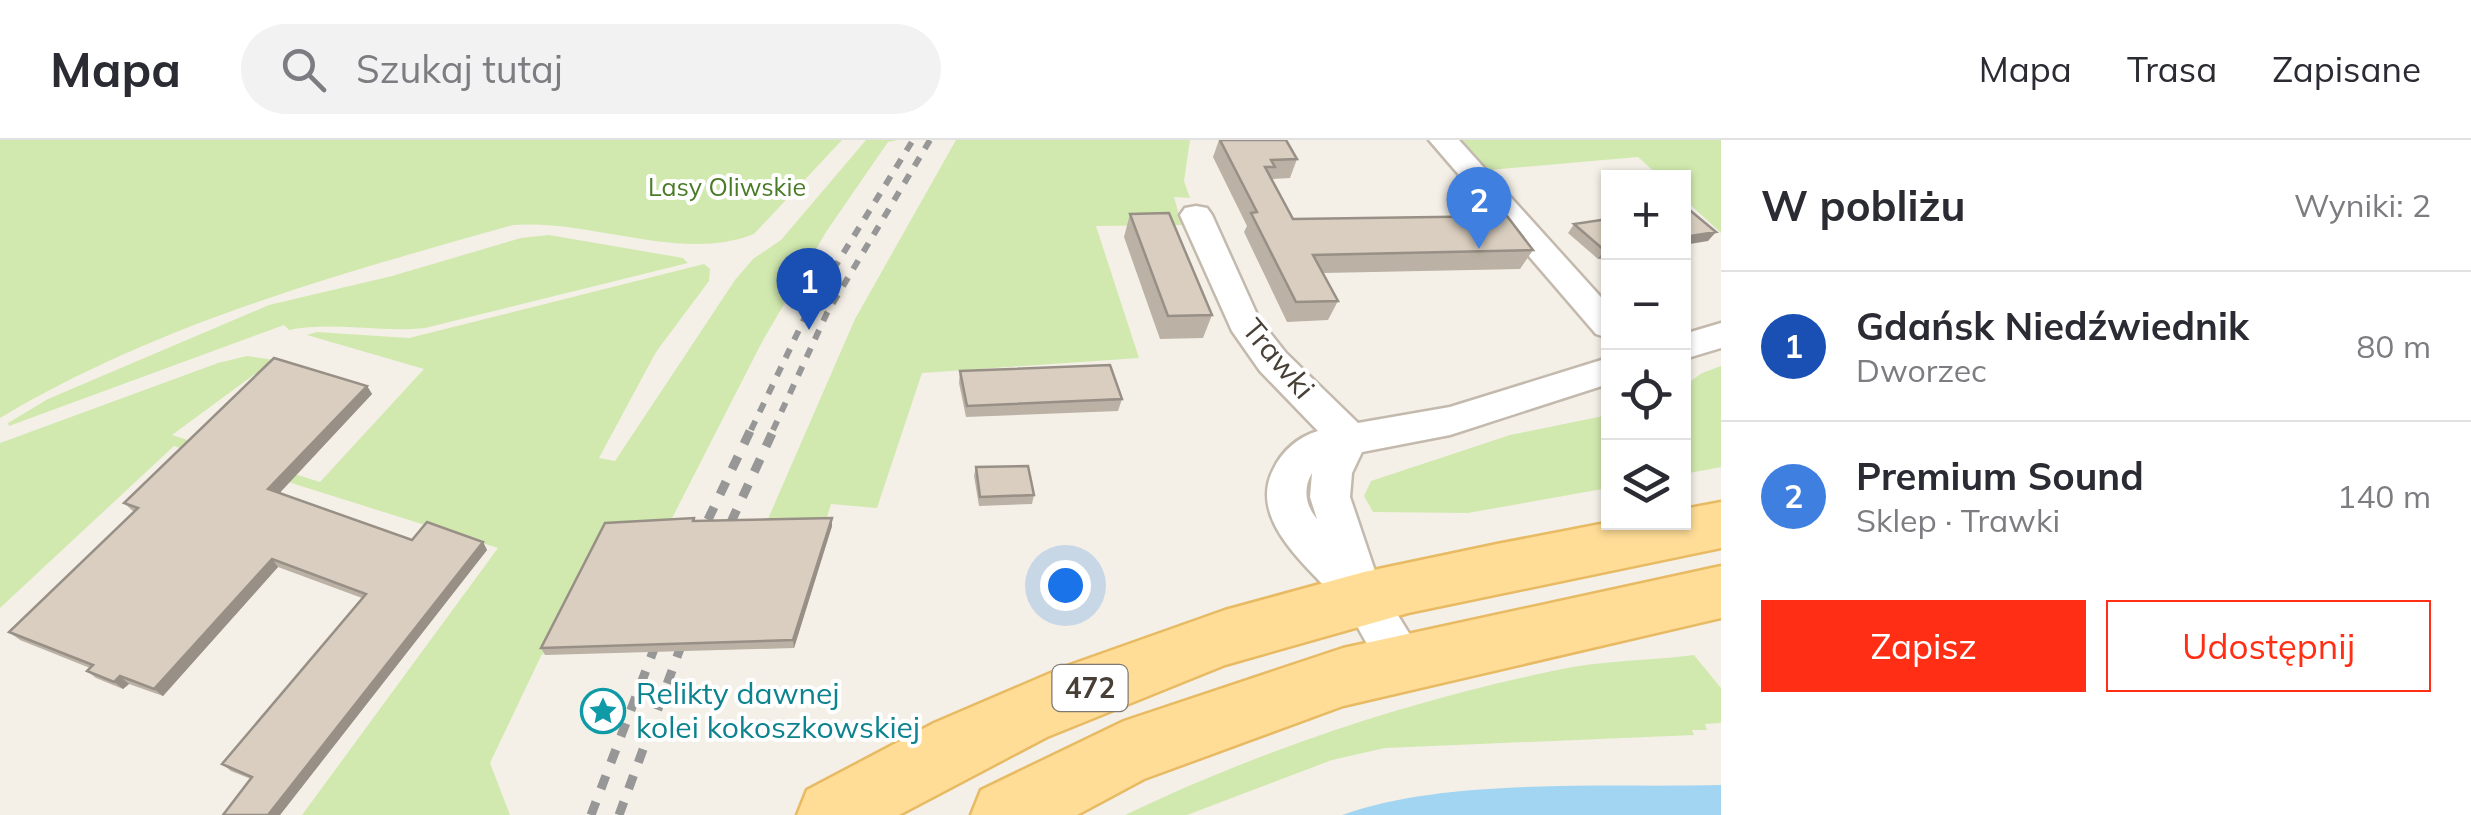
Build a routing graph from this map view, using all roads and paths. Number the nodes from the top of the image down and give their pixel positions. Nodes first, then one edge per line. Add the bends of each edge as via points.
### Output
1 (1443, 140) edge
2 (1196, 216) dead end
3 (1601, 318) edge
4 (1721, 335) edge
5 (1691, 345) edge
6 (1601, 374) edge
7 (1349, 438) junction
8 (1721, 525) edge
9 (1721, 592) edge
10 (1364, 598) junction
11 (1403, 660) junction
12 (832, 815) edge
13 (1006, 815) edge

1 - 3 street
2 - 7 street, Trawki via 1244,323
4 - 5 street
6 - 7 street via 1450,421
7 - 10 street via 1332,472 1330,496
8 - 10 main road, 472
9 - 11 main road, 472
10 - 11 street
10 - 12 main road, 472 via 1209,643 1044,706 910,768
11 - 13 main road, 472 via 1124,754

